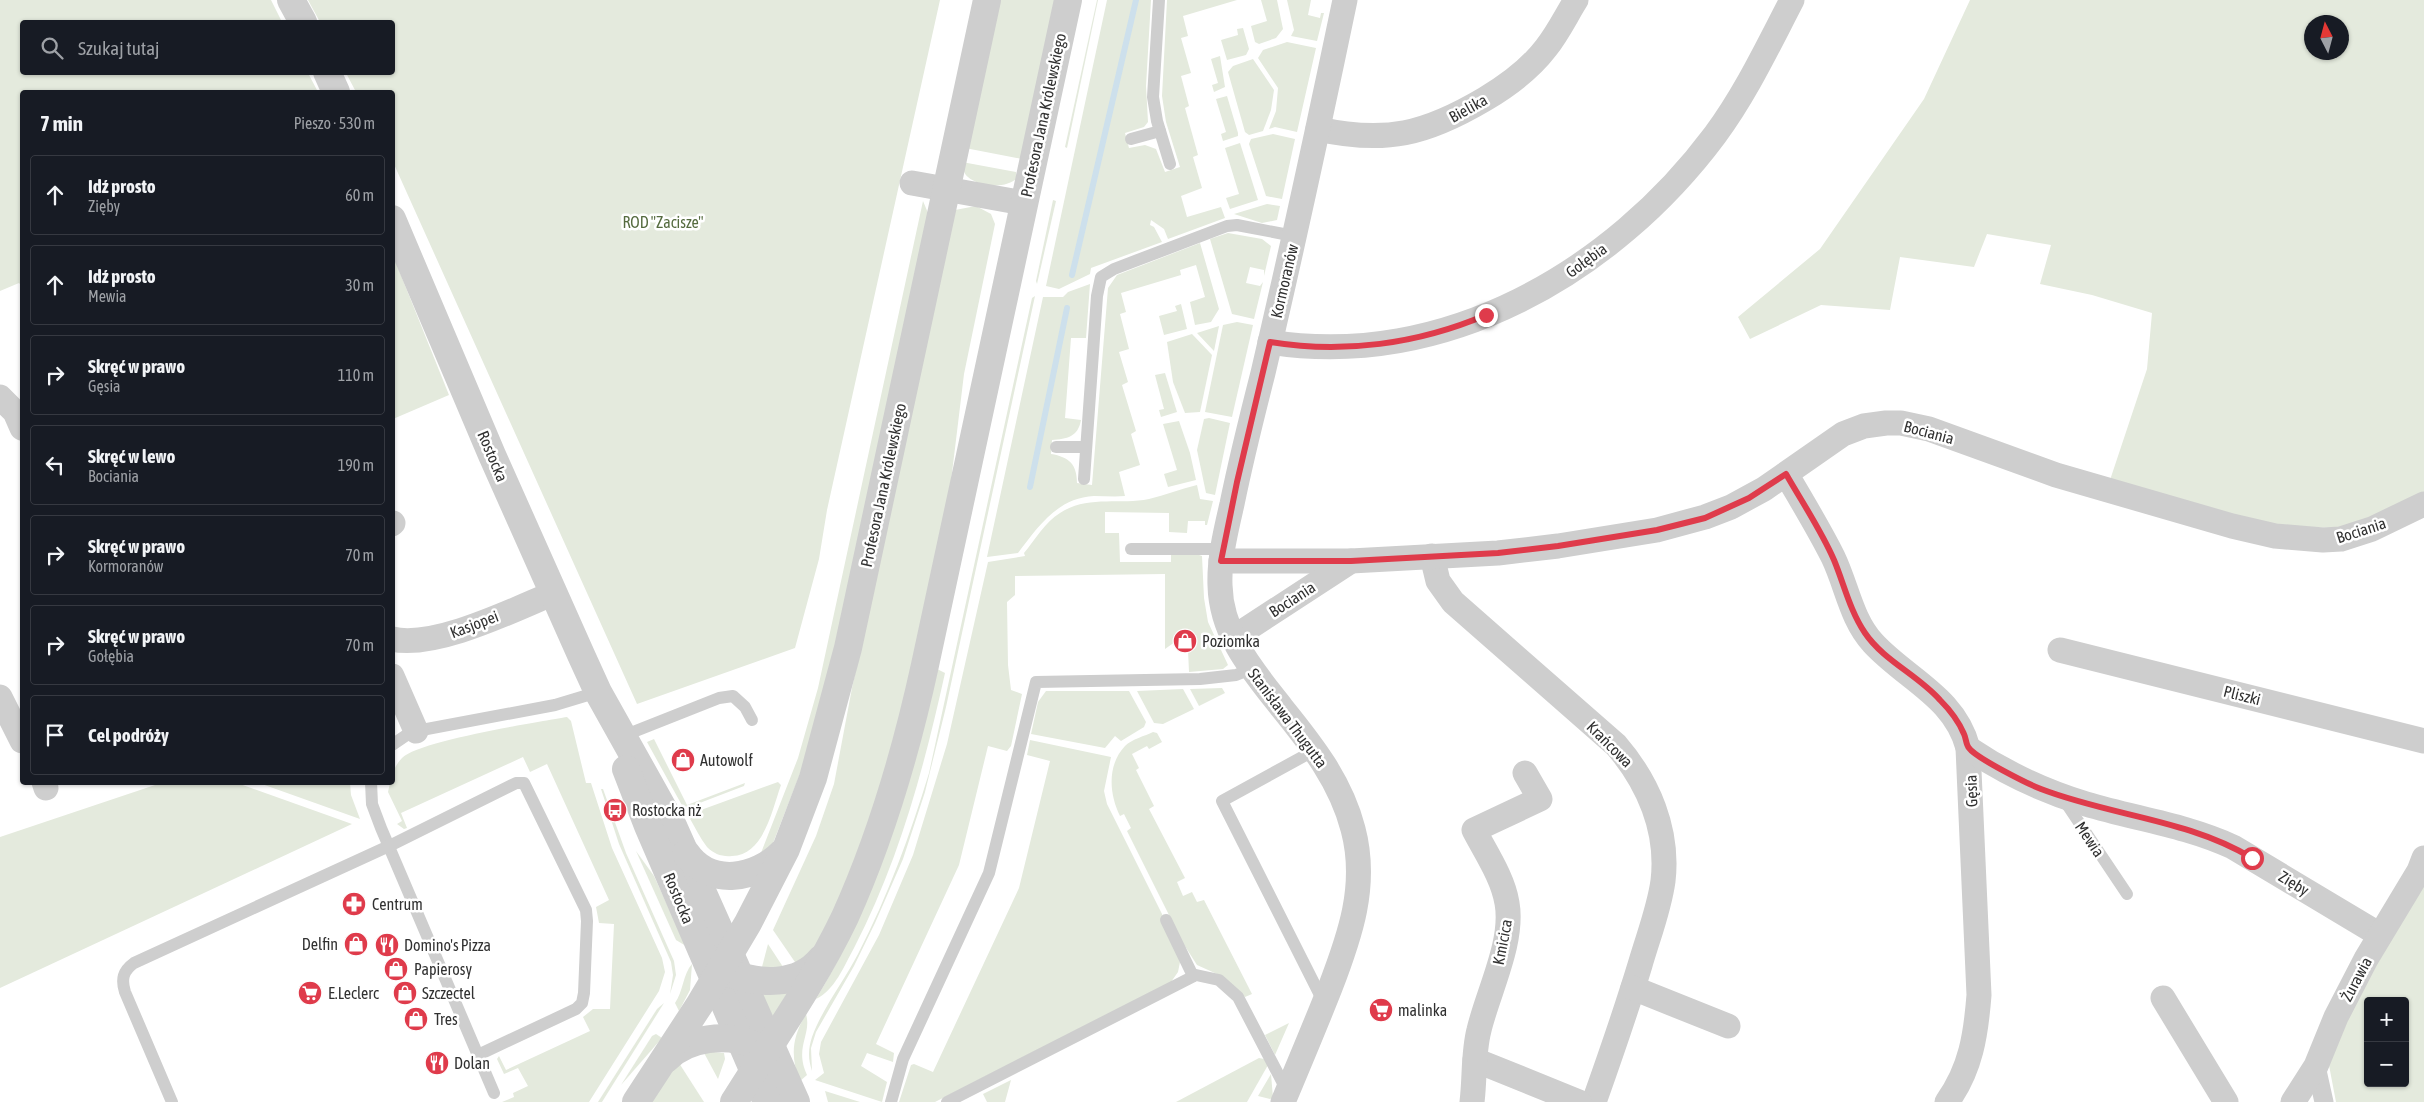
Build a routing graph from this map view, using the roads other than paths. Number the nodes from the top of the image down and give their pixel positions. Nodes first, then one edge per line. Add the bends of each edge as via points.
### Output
1 (291, 0) edge
2 (987, 0) edge
3 (1068, 0) edge
4 (1159, 0) edge
5 (1345, 0) edge
6 (1576, 0) edge
7 (1792, 0) edge
8 (302, 20) edge
9 (328, 75) edge
10 (335, 90) edge
11 (1318, 129) junction
12 (1160, 131) junction
13 (1131, 139) dead end
14 (1170, 164) dead end
15 (912, 183) dead end
16 (947, 188) junction
17 (1024, 203) junction
18 (395, 226) edge
19 (1294, 236) junction
20 (1270, 342) junction
21 (1086, 447) junction
22 (1056, 448) dead end
23 (1786, 474) junction
24 (1084, 479) dead end
25 (2424, 504) edge
26 (1131, 549) dead end
27 (1222, 555) junction
28 (1432, 556) junction
29 (1351, 561) junction
30 (554, 594) junction
31 (1233, 638) junction
32 (395, 639) edge
33 (2060, 650) dead end
34 (1251, 669) junction
35 (395, 683) edge
36 (598, 692) junction
37 (0, 697) edge
38 (752, 720) dead end
39 (416, 731) junction
40 (623, 736) junction
41 (20, 738) edge
42 (2424, 741) edge
43 (395, 743) edge
44 (1968, 748) junction
45 (1315, 750) junction
46 (1525, 773) dead end
47 (371, 785) edge
48 (2062, 796) junction
49 (388, 846) junction
50 (786, 849) junction
51 (684, 850) junction
52 (2424, 858) edge
53 (2127, 894) dead end
54 (1166, 920) dead end
55 (2380, 934) junction
56 (826, 952) junction
57 (727, 970) junction
58 (1193, 976) junction
59 (1633, 988) junction
60 (2163, 998) dead end
61 (1324, 1003) junction
62 (1728, 1026) dead end
63 (740, 1040) junction
64 (478, 1055) junction
65 (768, 1059) junction
66 (1475, 1060) junction
67 (660, 1065) junction
68 (2316, 1066) junction
69 (494, 1093) dead end
70 (1285, 1096) edge
71 (172, 1102) edge
72 (636, 1102) edge
73 (734, 1102) edge
74 (767, 1102) edge
75 (796, 1102) edge
76 (891, 1102) edge
77 (947, 1102) edge
78 (1472, 1102) edge
79 (1579, 1102) edge
80 (1594, 1102) edge
81 (1947, 1102) edge
82 (2226, 1102) edge
83 (2293, 1102) edge
84 (2324, 1102) edge

1 - 8 street
2 - 16 street, Profesora Jana Królewskiego
3 - 17 street, Profesora Jana Królewskiego
4 - 12 lane via 1153,97
5 - 11 street, Kormoranów
6 - 11 street, Bielika via 1536,60 1508,84 1456,117 1421,130 1391,136 1342,134
7 - 20 street, Gołębia via 1740,98 1701,153 1636,220 1571,272 1486,315 1423,335 1346,347 1305,347
9 - 10 street
11 - 19 street, Kormoranów
12 - 13 lane
12 - 14 lane
15 - 16 street
16 - 17 street
16 - 50 street, Profesora Jana Królewskiego via 835,702 813,778
17 - 56 street, Profesora Jana Królewskiego via 900,771 868,864
18 - 30 street, Rostocka
19 - 20 street, Kormoranów
19 - 21 lane via 1227,226 1103,275 1097,296
20 - 27 street, Kormoranów
21 - 22 lane
21 - 24 lane
23 - 25 street, Bociania via 1848,432 1875,423 1901,423 1929,429 2056,475 2275,536 2341,539 2372,529
23 - 28 street, Bociania via 1731,507 1685,524 1530,550
23 - 44 street, Gęsia via 1833,557 1854,614 1866,634 1884,654 1941,701 1960,726
26 - 27 lane
27 - 29 street, Bociania
27 - 31 street, Stanisława Thugutta via 1221,597
28 - 29 street, Bociania
28 - 59 street, Krańcowa via 1438,581 1453,602 1616,745 1636,770 1647,791 1661,836 1663,879
29 - 31 street, Bociania
30 - 32 street, Kasjopei via 445,636 412,642
30 - 36 street, Rostocka
31 - 34 street, Stanisława Thugutta
33 - 42 street, Pliszki
34 - 45 street, Stanisława Thugutta
34 - 76 lane via 1236,676 1200,679 1036,682 989,873 903,1059
35 - 39 street
36 - 39 lane via 555,706
36 - 40 street, Rostocka
36 - 57 street, Rostocka via 648,826 698,943
37 - 41 street
38 - 40 lane via 745,707 733,696 719,698
39 - 43 lane
40 - 51 street, Rostocka via 664,807
44 - 48 street via 2014,776
44 - 81 street, Gęsia via 1979,995 1976,1032 1968,1065
45 - 61 street, Stanisława Thugutta via 1347,810 1358,862 1355,913
45 - 61 lane via 1222,801
46 - 66 street, Kmicica via 1540,799 1474,830 1508,903 1503,950 1479,1032
47 - 49 lane via 372,804
48 - 53 lane, Mewia
48 - 55 street, Zięby via 2214,838
49 - 64 lane
49 - 64 lane via 516,783 524,782 586,910 582,1003 576,1009
49 - 71 lane via 126,969 122,981 125,992
50 - 51 street, Rostocka via 770,865 740,877 708,871 698,866
50 - 57 street, Profesora Jana Królewskiego
51 - 57 street, Rostocka
52 - 55 street, Żurawia
54 - 58 lane
55 - 68 street, Żurawia via 2340,1009
56 - 57 street, Profesora Jana Królewskiego via 816,964 795,976 774,982 757,981
56 - 65 street, Profesora Jana Królewskiego
57 - 63 street, Rostocka
57 - 65 street, Rostocka
57 - 67 street
58 - 70 lane via 1203,975 1219,980 1238,997
58 - 77 lane
59 - 62 street
59 - 80 street, Krańcowa
60 - 82 street
61 - 70 street, Stanisława Thugutta
63 - 65 street, Rostocka
63 - 67 street via 692,1043 678,1049
64 - 69 lane
65 - 73 street, Profesora Jana Królewskiego
65 - 74 street, Rostocka
65 - 75 street, Rostocka
66 - 78 street, Kmicica
66 - 79 street
67 - 72 street
68 - 83 street, Żurawia
68 - 84 street

